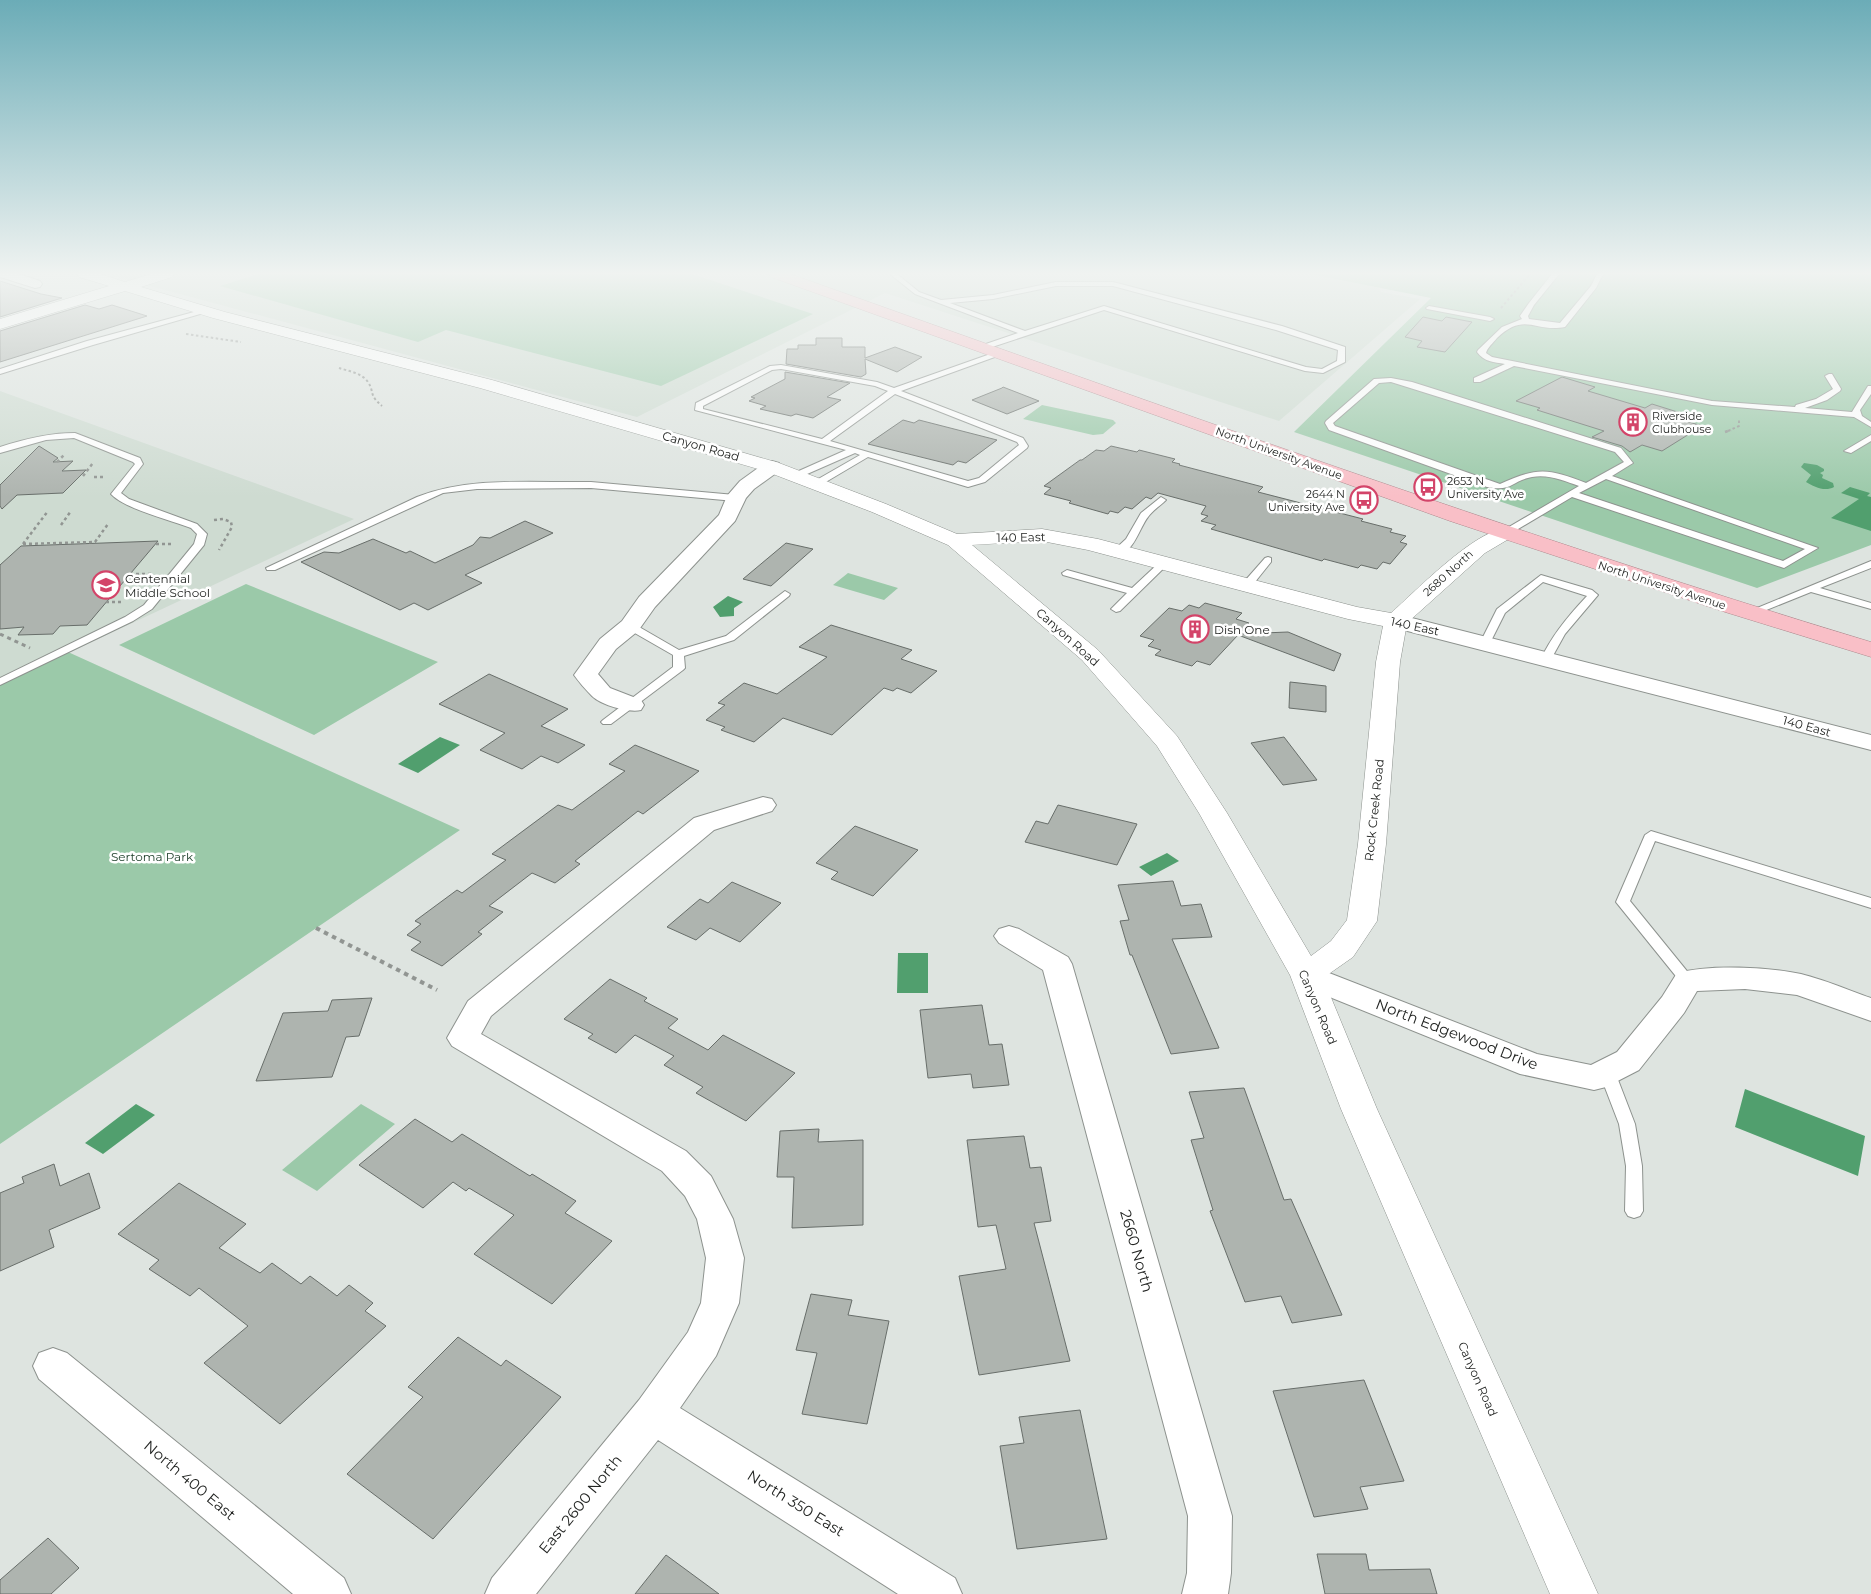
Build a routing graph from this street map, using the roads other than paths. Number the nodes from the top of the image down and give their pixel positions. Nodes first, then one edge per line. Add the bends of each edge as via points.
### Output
1 (73, 348) edge
2 (349, 348) edge
3 (983, 348) edge
4 (1240, 348) edge
5 (1340, 348) edge
6 (1484, 348) edge
7 (999, 354) junction
8 (1512, 364) junction
9 (0, 372) edge
10 (1829, 376) dead end
11 (1477, 380) dead end
12 (1871, 388) edge
13 (893, 391) junction
14 (1787, 409) junction
15 (1857, 415) junction
16 (1871, 425) edge
17 (1871, 438) edge
18 (824, 442) junction
19 (0, 450) edge
20 (854, 450) junction
21 (1848, 451) dead end
22 (868, 454) junction
23 (795, 476) junction
24 (1605, 476) junction
25 (1588, 486) junction
26 (1573, 494) junction
27 (735, 498) junction
28 (1161, 500) dead end
29 (1505, 533) junction
30 (954, 541) junction
31 (1118, 551) junction
32 (1268, 560) dead end
33 (1164, 563) junction
34 (1871, 564) edge
35 (271, 568) dead end
36 (1067, 573) dead end
37 (1247, 585) junction
38 (1811, 589) junction
39 (1134, 592) junction
40 (785, 594) dead end
41 (1871, 606) edge
42 (1116, 609) dead end
43 (1750, 613) junction
44 (1396, 621) junction
45 (630, 626) junction
46 (1485, 643) junction
47 (1871, 650) edge
48 (678, 654) junction
49 (1546, 659) junction
50 (0, 682) edge
51 (632, 705) junction
52 (607, 722) dead end
53 (1871, 743) edge
54 (763, 805) dead end
55 (1871, 903) edge
56 (1009, 936) dead end
57 (1306, 975) junction
58 (1688, 981) junction
59 (1871, 1010) edge
60 (1607, 1072) junction
61 (1634, 1211) dead end
62 (53, 1366) dead end
63 (653, 1414) junction
64 (328, 1594) edge
65 (508, 1594) edge
66 (939, 1594) edge
67 (1205, 1594) edge
68 (1574, 1594) edge

1 - 9 lane
2 - 23 main road, Canyon Road via 486,384
3 - 7 highway, North University Avenue
4 - 5 lane via 1305,369 1323,371 1341,362
6 - 8 lane via 1481,352 1490,360
7 - 13 lane
7 - 29 highway, North University Avenue
8 - 11 lane
8 - 14 lane via 1712,403
10 - 14 lane via 1837,389 1834,392 1807,406
12 - 15 lane via 1856,410
13 - 18 lane
13 - 18 lane via 866,381 781,367 770,368 699,405 699,410
13 - 22 lane via 1020,440 1024,446 982,480 968,484
14 - 15 lane
15 - 16 lane
17 - 21 lane
18 - 20 lane
19 - 50 lane via 51,437 76,436 137,460 139,464 116,494 126,501 194,526 202,534 199,545 148,607
20 - 22 lane
20 - 23 lane
22 - 23 lane
23 - 27 street via 747,486
23 - 30 main road, Canyon Road via 880,508
24 - 25 lane
24 - 25 lane via 1629,463 1618,450 1391,380 1377,381 1329,422 1332,428 1487,484 1501,487 1539,473 1557,475
24 - 26 lane via 1813,548 1784,564
25 - 26 lane
26 - 29 lane via 1529,516
27 - 35 lane via 591,485 477,486 441,491
27 - 45 street via 728,517 647,602
28 - 31 lane via 1144,515 1130,541
29 - 43 highway, North University Avenue
29 - 44 main road, 2680 North via 1476,548
30 - 31 main road, 140 East via 1042,536
30 - 57 main road, Canyon Road via 1090,655 1168,742 1213,813
31 - 33 main road, 140 East
32 - 37 lane
33 - 37 main road, 140 East
33 - 39 lane
34 - 38 lane
36 - 39 lane
37 - 44 main road, 140 East via 1356,614
38 - 41 lane
38 - 43 lane
39 - 42 lane
40 - 48 lane via 730,638
43 - 47 highway, North University Avenue
44 - 46 street, 140 East
44 - 57 main road, Rock Creek Road via 1388,662 1362,920 1342,948
45 - 48 lane
45 - 51 street via 608,644 586,675 602,693
46 - 49 street, 140 East
46 - 49 lane via 1501,611 1541,578 1593,595 1557,639
48 - 51 lane via 679,668
49 - 53 street, 140 East
51 - 52 lane
54 - 63 street, East 2600 North via 704,824 478,1009 464,1038 674,1161 698,1186 715,1219 725,1258 720,1303 702,1344
55 - 58 lane via 1651,835 1623,902
56 - 67 street, 2660 North via 1056,964 1210,1516 1209,1573
57 - 60 street, North Edgewood Drive via 1532,1065 1594,1078
57 - 68 main road, Canyon Road via 1360,1109
58 - 59 street via 1745,978 1800,985
58 - 60 street, North Edgewood Drive via 1628,1061
60 - 61 lane via 1627,1124 1634,1166
62 - 64 street, North 400 East
63 - 65 street, East 2600 North
63 - 66 street, North 350 East

